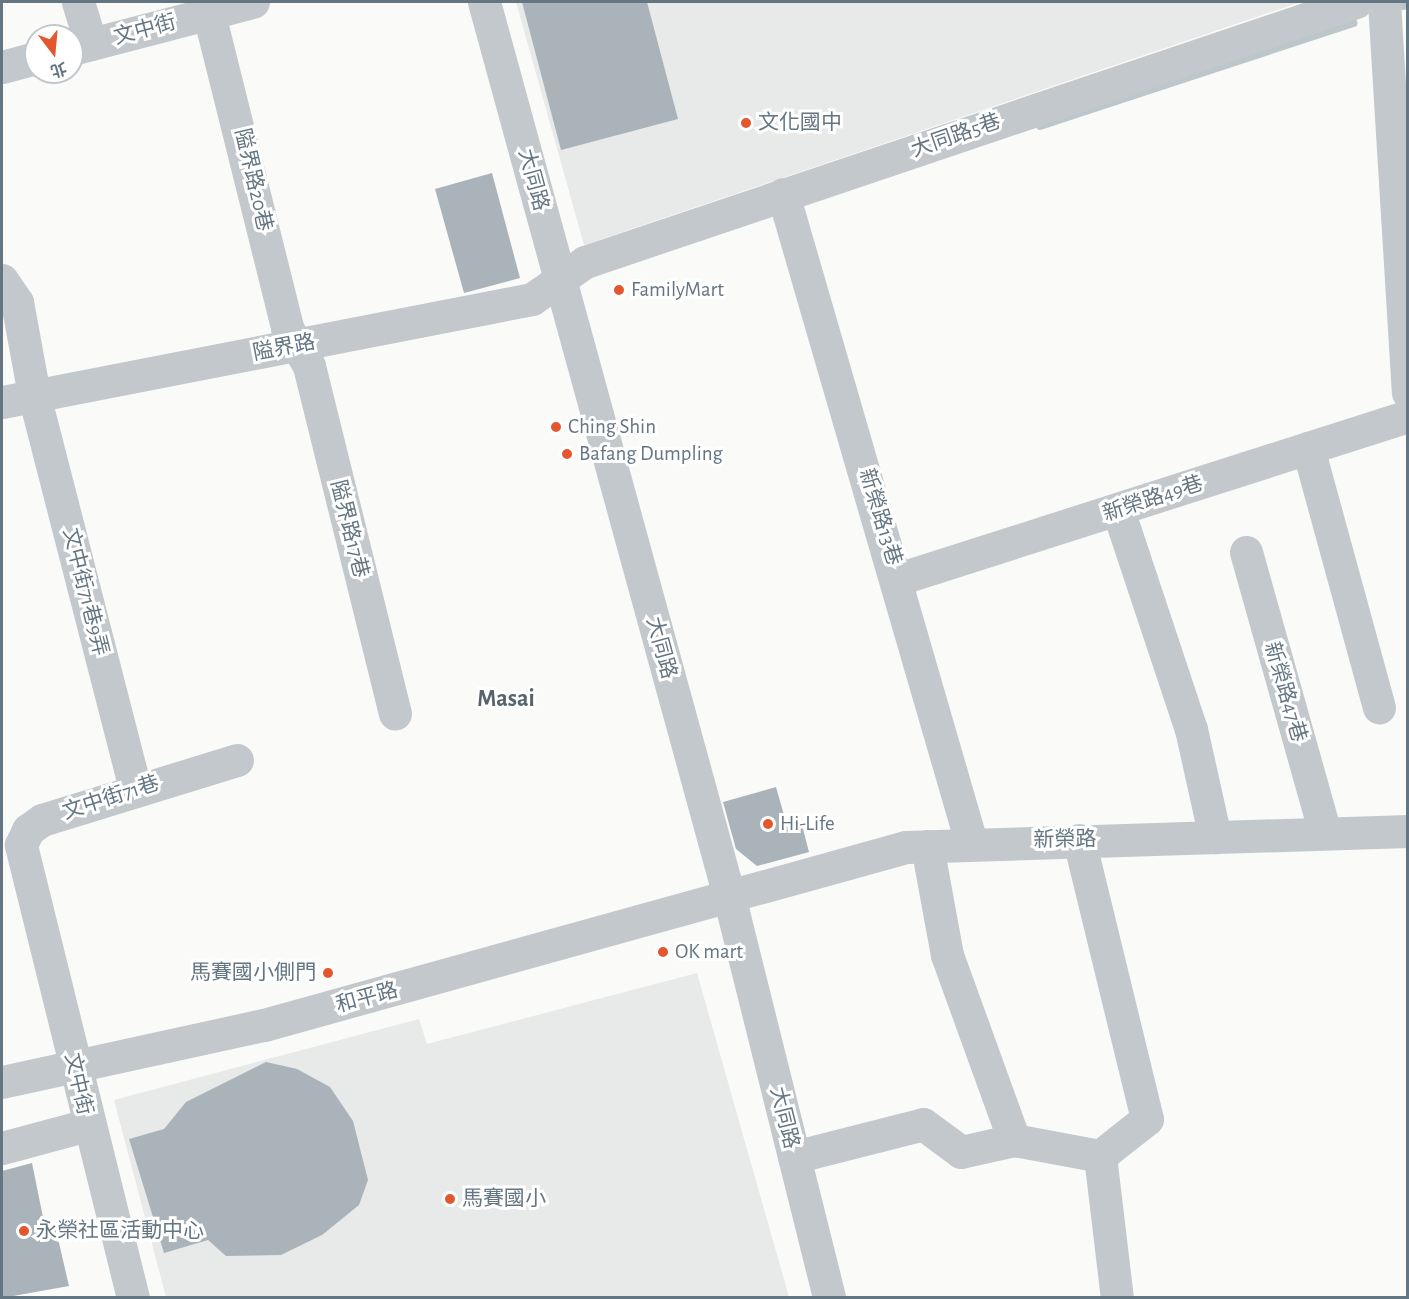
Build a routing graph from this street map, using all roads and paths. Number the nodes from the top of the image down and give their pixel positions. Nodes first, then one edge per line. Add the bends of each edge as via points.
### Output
1 (78, 2) edge
2 (253, 2) edge
3 (484, 2) edge
4 (1356, 2) edge
5 (1384, 2) edge
6 (209, 7) edge
7 (80, 24) edge
8 (84, 45) edge
9 (24, 61) edge
10 (2, 67) edge
11 (783, 194) junction
12 (2, 280) edge
13 (560, 280) junction
14 (297, 346) junction
15 (1407, 392) edge
16 (34, 395) junction
17 (2, 402) edge
18 (1407, 416) edge
19 (1308, 448) junction
20 (1118, 510) junction
21 (1246, 552) dead end
22 (898, 579) junction
23 (1379, 707) dead end
24 (395, 714) dead end
25 (237, 760) dead end
26 (135, 789) junction
27 (1407, 831) edge
28 (1325, 833) junction
29 (1215, 837) junction
30 (1079, 840) junction
31 (971, 842) junction
32 (927, 846) junction
33 (24, 871) joint
34 (729, 896) junction
35 (75, 1070) junction
36 (2, 1082) edge
37 (87, 1125) junction
38 (1014, 1140) junction
39 (2, 1148) edge
40 (1100, 1156) junction
41 (794, 1157) junction
42 (133, 1298) edge
43 (829, 1298) edge
44 (1117, 1298) edge

1 - 7 street
2 - 6 street, 文中街
3 - 13 street, 大同路
4 - 11 street, 大同路5巷
5 - 15 street
6 - 8 street, 文中街
6 - 14 street, 隘界路20巷 via 287,328
9 - 10 street
11 - 13 street, 大同路5巷 via 585,262
11 - 22 street, 新榮路13巷
12 - 16 street, 文中街71巷9弄 via 17,302
13 - 14 street, 隘界路 via 532,299
13 - 34 street, 大同路
14 - 16 street, 隘界路
14 - 24 street, 隘界路17巷 via 309,366
16 - 17 street, 隘界路
16 - 26 street, 文中街71巷9弄
18 - 19 street, 新榮路49巷
19 - 20 street, 新榮路49巷
19 - 23 street
20 - 22 street, 新榮路49巷
20 - 29 street via 1191,729
21 - 28 street, 新榮路47巷
22 - 31 street, 新榮路13巷
25 - 26 street, 文中街71巷
26 - 33 street, 文中街71巷 via 42,820 28,831 21,845
27 - 28 street, 新榮路
28 - 29 street, 新榮路
29 - 30 street, 新榮路
30 - 31 street, 新榮路
30 - 40 street via 1147,1119
31 - 32 street, 新榮路
32 - 34 street, 新榮路
32 - 38 street via 947,955
33 - 35 street, 文中街
34 - 35 street, 和平路 via 276,1022
34 - 41 street, 大同路
35 - 36 street, 和平路
35 - 37 street, 文中街
37 - 39 street
37 - 42 street, 文中街
38 - 40 street
38 - 41 street via 961,1152 923,1124
40 - 44 street
41 - 43 street, 大同路

